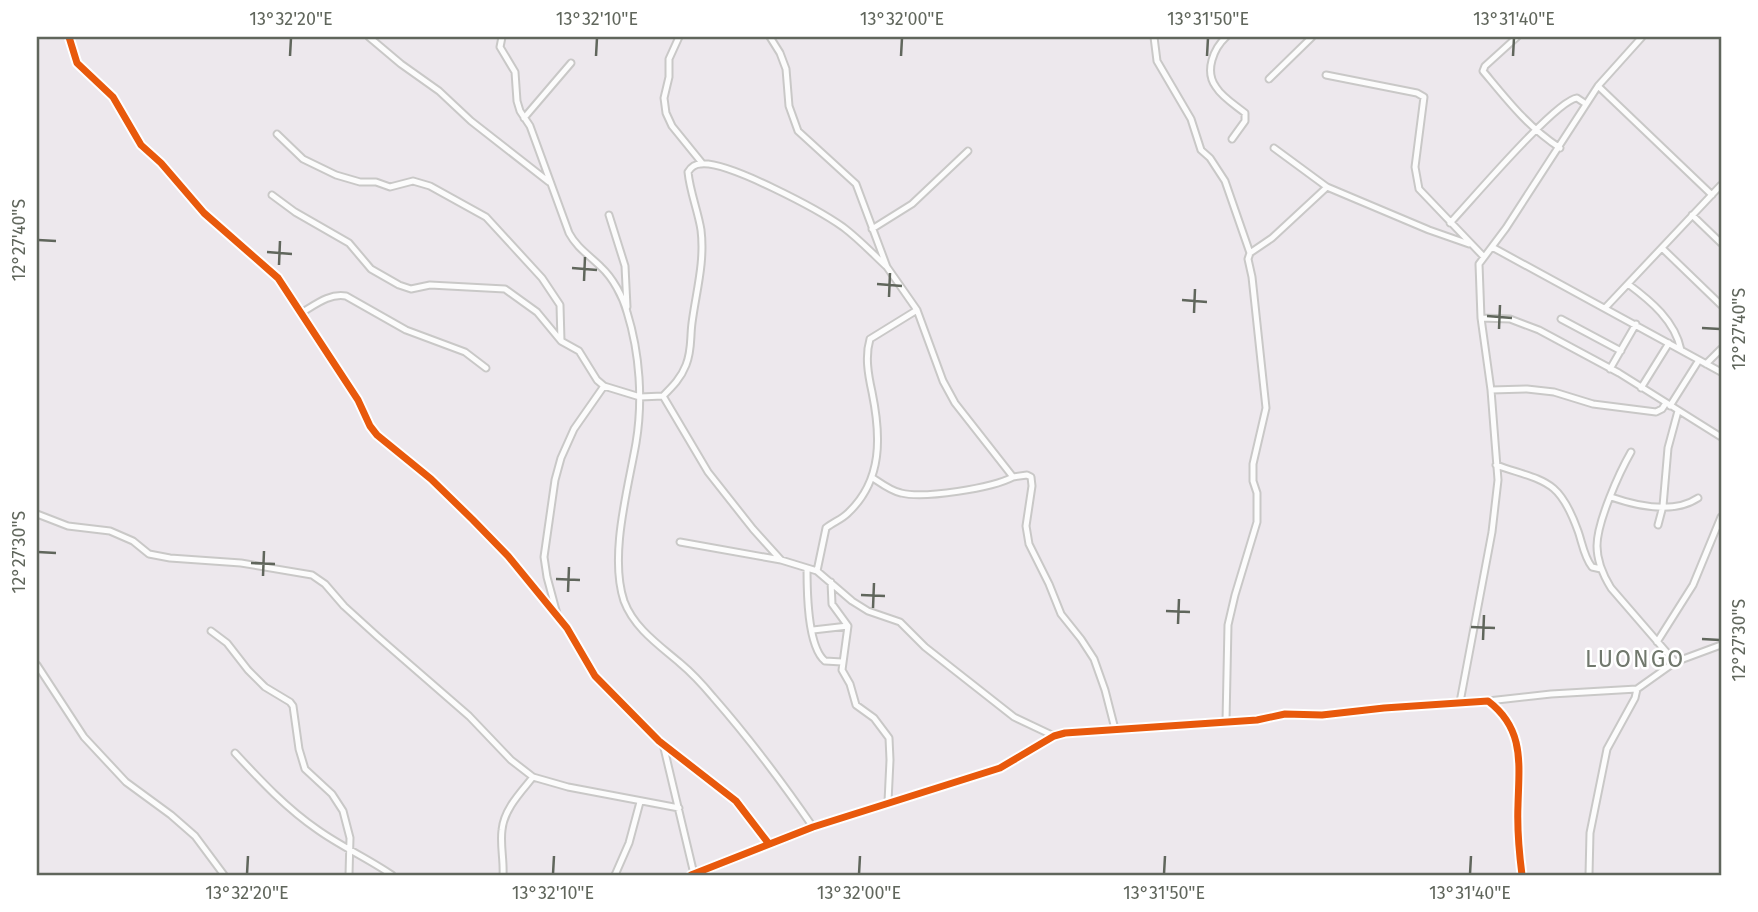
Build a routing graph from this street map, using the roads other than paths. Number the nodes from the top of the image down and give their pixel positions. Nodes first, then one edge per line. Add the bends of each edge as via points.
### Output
1 (69, 37) edge
2 (369, 37) edge
3 (502, 37) edge
4 (679, 37) edge
5 (770, 37) edge
6 (1154, 37) edge
7 (1226, 37) edge
8 (1297, 37) edge
9 (1312, 37) edge
10 (1517, 37) edge
11 (1642, 37) edge
12 (1304, 44) junction
13 (571, 63) dead end
14 (1326, 75) dead end
15 (1269, 79) dead end
16 (1598, 86) junction
17 (1586, 104) junction
18 (524, 118) junction
19 (1535, 131) junction
20 (277, 134) dead end
21 (1232, 139) dead end
22 (1274, 148) dead end
23 (1560, 148) junction
24 (968, 151) dead end
25 (702, 163) junction
26 (551, 184) junction
27 (1721, 185) edge
28 (1326, 187) junction
29 (272, 195) dead end
30 (1712, 195) junction
31 (609, 215) dead end
32 (1692, 215) junction
33 (1450, 223) junction
34 (872, 229) junction
35 (1721, 243) edge
36 (1472, 245) junction
37 (1492, 247) junction
38 (1661, 248) junction
39 (1250, 253) junction
40 (1484, 257) junction
41 (887, 267) junction
42 (1628, 284) junction
43 (1721, 305) edge
44 (1606, 307) junction
45 (627, 310) junction
46 (917, 310) junction
47 (301, 313) junction
48 (1480, 318) junction
49 (1561, 320) dead end
50 (1636, 324) junction
51 (561, 341) junction
52 (1669, 343) junction
53 (1721, 349) edge
54 (1681, 350) junction
55 (1621, 351) junction
56 (1699, 360) junction
57 (1706, 364) junction
58 (486, 368) dead end
59 (1610, 369) junction
60 (1721, 372) edge
61 (604, 386) junction
62 (1642, 388) junction
63 (1491, 390) junction
64 (663, 396) junction
65 (640, 397) junction
66 (1668, 404) junction
67 (1678, 411) junction
68 (1721, 437) edge
69 (1632, 452) dead end
70 (1496, 465) junction
71 (1013, 477) junction
72 (873, 478) junction
73 (1611, 497) junction
74 (1698, 498) dead end
75 (1663, 506) junction
76 (37, 514) edge
77 (1721, 517) edge
78 (1658, 525) dead end
79 (680, 542) dead end
80 (781, 560) junction
81 (807, 568) junction
82 (1601, 569) junction
83 (817, 571) junction
84 (831, 582) junction
85 (558, 617) junction
86 (848, 626) junction
87 (813, 630) junction
88 (211, 631) dead end
89 (1657, 642) junction
90 (1721, 645) edge
91 (842, 662) junction
92 (1675, 662) junction
93 (37, 665) edge
94 (1637, 690) junction
95 (1488, 701) junction
96 (1460, 702) junction
97 (1226, 721) junction
98 (1115, 729) junction
99 (1054, 736) junction
100 (663, 744) junction
101 (235, 753) dead end
102 (533, 777) junction
103 (640, 802) junction
104 (888, 802) junction
105 (679, 808) junction
106 (813, 827) junction
107 (769, 844) junction
108 (351, 850) junction
109 (225, 875) edge
110 (349, 875) edge
111 (393, 875) edge
112 (503, 875) edge
113 (615, 875) edge
114 (693, 875) edge
115 (1522, 875) edge
116 (1589, 875) edge

1 - 47 street via 77,63 113,97 141,145 204,213 278,278
2 - 26 street
3 - 18 street via 500,47 515,72 517,101
4 - 25 street via 669,59 666,113
5 - 34 street via 786,69 789,106 798,131 856,184
6 - 39 street via 1157,61 1191,119 1201,150 1225,181
7 - 21 street via 1213,52 1212,80 1245,113 1245,121
8 - 12 street
9 - 12 street
10 - 19 street via 1483,71
11 - 16 street
12 - 15 street
13 - 18 street
14 - 33 street via 1424,97 1416,180
16 - 17 street
16 - 30 street
17 - 19 street via 1577,98 1568,101
17 - 23 street
18 - 26 street
19 - 23 street
19 - 33 street
20 - 51 street via 303,159 336,175 390,187 413,181 486,217 542,278 560,305
22 - 28 street
23 - 37 street
24 - 34 street via 912,204
25 - 41 street via 802,201 844,228
25 - 64 street via 688,172 702,247 693,344 678,382
26 - 45 street via 575,244 609,275
27 - 30 street
28 - 36 street
28 - 39 street
29 - 51 street via 349,243 371,270 399,285 411,289 430,285 505,289 537,312
30 - 32 street
31 - 45 street via 625,266
32 - 35 street
32 - 38 street
33 - 36 street
34 - 41 street
36 - 40 street
37 - 40 street
37 - 44 street
38 - 42 street
38 - 43 street
39 - 97 street via 1266,408 1253,464 1257,522 1228,625
40 - 48 street via 1478,271
41 - 46 street
42 - 44 street
42 - 54 street via 1672,326
44 - 50 street
45 - 65 street
46 - 71 street via 955,403
46 - 72 street via 873,335 867,347 879,444
47 - 58 street via 326,299 346,296 406,330 465,352
47 - 85 street via 377,435 473,520
48 - 59 street via 1525,324
48 - 63 street
49 - 55 street
50 - 52 street
50 - 55 street
51 - 61 street via 579,351
52 - 54 street
52 - 62 street
53 - 57 street
54 - 56 street
55 - 59 street
56 - 57 street
56 - 66 street
57 - 60 street
59 - 62 street
61 - 65 street
61 - 85 street via 574,429 555,480 544,557
62 - 66 street
63 - 66 street via 1554,392 1593,404 1656,412
63 - 70 street
64 - 65 street
64 - 80 street via 708,472
65 - 106 street via 621,530 620,583 625,602 648,636 714,698
66 - 67 street
67 - 68 street
67 - 75 street via 1668,448
69 - 73 street
70 - 82 street via 1554,487 1568,506 1587,559 1592,567
70 - 96 street via 1496,505
71 - 72 street via 982,488 909,495
71 - 98 street via 1031,477 1026,526 1031,549 1061,614 1094,659
72 - 83 street via 849,513 826,528
73 - 75 street
73 - 82 street via 1598,536
74 - 75 street via 1684,505
75 - 78 street
76 - 102 street via 68,526 110,531 149,554 312,575
77 - 89 street via 1693,585
79 - 80 street
80 - 81 street
81 - 83 street
81 - 87 street
82 - 89 street via 1611,588
83 - 84 street
84 - 86 street via 832,604
84 - 99 street via 860,606 900,622 1013,716
85 - 100 street via 594,676
86 - 87 street
86 - 91 street
87 - 91 street via 821,658
88 - 108 street via 265,687 293,706 302,762 339,803
89 - 92 street
90 - 92 street
91 - 104 street via 856,705 874,718 888,738
92 - 94 street
93 - 109 street via 83,737 126,782 195,836
94 - 95 street
94 - 116 street via 1607,749 1590,833
95 - 96 street
95 - 115 street via 1497,708 1518,747
96 - 97 street
97 - 98 street
98 - 99 street
99 - 104 street via 1000,768
100 - 105 street
100 - 107 street via 736,801
101 - 108 street via 279,800
102 - 103 street
102 - 112 street via 504,820
103 - 105 street
103 - 113 street
104 - 106 street
105 - 114 street
106 - 107 street
107 - 114 street
108 - 110 street
108 - 111 street

